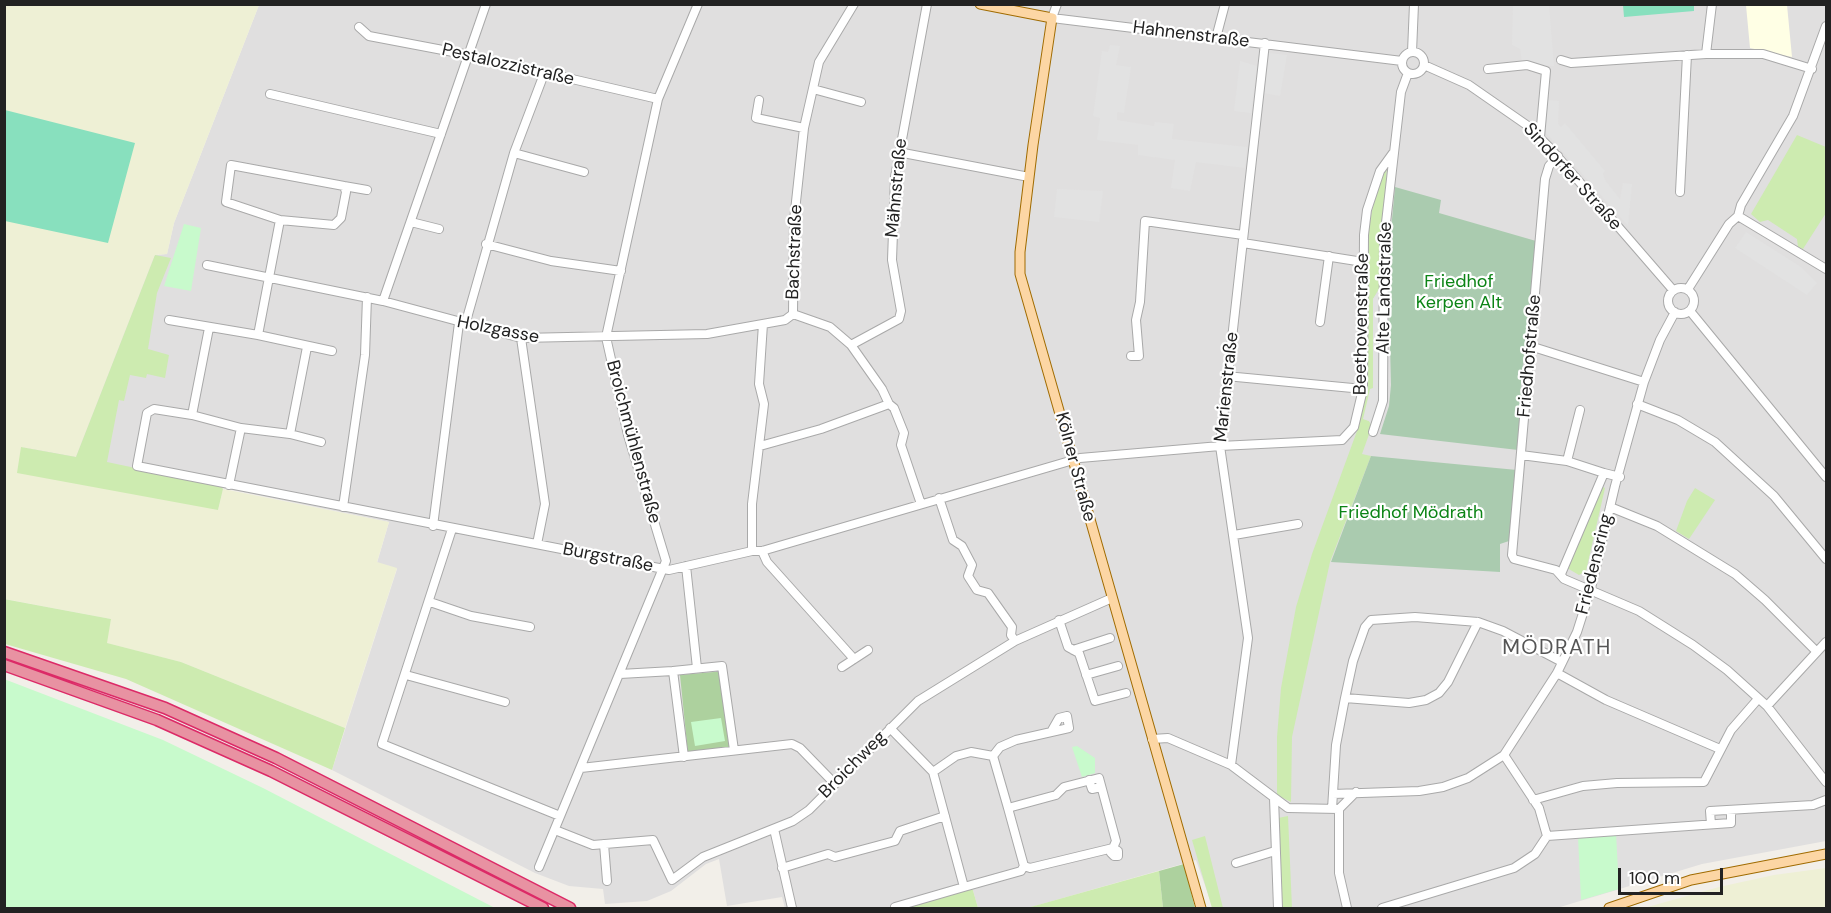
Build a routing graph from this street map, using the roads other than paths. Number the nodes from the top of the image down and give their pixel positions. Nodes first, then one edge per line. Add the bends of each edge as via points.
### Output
1 (486, 4) edge
2 (698, 4) edge
3 (854, 4) edge
4 (927, 4) edge
5 (980, 4) edge
6 (1057, 4) edge
7 (1225, 4) edge
8 (1414, 4) edge
9 (1712, 4) edge
10 (997, 6) edge
11 (1052, 18) junction
12 (1827, 26) edge
13 (359, 27) dead end
14 (1216, 38) junction
15 (1265, 43) junction
16 (1412, 52) junction
17 (1706, 54) junction
18 (469, 55) junction
19 (1687, 55) junction
20 (1561, 60) dead end
21 (1402, 61) junction
22 (1424, 66) junction
23 (1488, 69) dead end
24 (1812, 69) junction
25 (1408, 73) junction
26 (544, 74) junction
27 (813, 89) junction
28 (270, 94) dead end
29 (658, 99) junction
30 (759, 100) dead end
31 (861, 102) dead end
32 (804, 128) junction
33 (441, 134) junction
34 (1540, 137) junction
35 (898, 152) junction
36 (514, 153) junction
37 (1393, 153) junction
38 (1558, 156) junction
39 (584, 172) dead end
40 (1029, 177) junction
41 (344, 186) junction
42 (367, 189) dead end
43 (1680, 192) dead end
44 (1738, 216) junction
45 (280, 220) junction
46 (411, 222) junction
47 (439, 229) dead end
48 (1243, 239) junction
49 (486, 244) junction
50 (1329, 256) junction
51 (1363, 262) junction
52 (207, 265) dead end
53 (1827, 269) edge
54 (621, 271) junction
55 (269, 277) junction
56 (1673, 290) junction
57 (1688, 290) junction
58 (367, 297) junction
59 (382, 301) junction
60 (1690, 311) junction
61 (1675, 312) junction
62 (793, 314) junction
63 (169, 320) dead end
64 (1320, 322) dead end
65 (462, 324) junction
66 (763, 324) junction
67 (209, 328) junction
68 (258, 335) junction
69 (606, 337) junction
70 (521, 338) junction
71 (851, 345) junction
72 (1530, 346) junction
73 (307, 347) junction
74 (332, 351) dead end
75 (1131, 356) dead end
76 (1226, 376) junction
77 (1644, 382) junction
78 (1363, 389) junction
79 (889, 404) junction
80 (1637, 404) junction
81 (1580, 410) dead end
82 (192, 415) junction
83 (241, 428) junction
84 (1373, 432) dead end
85 (290, 434) junction
86 (321, 442) dead end
87 (760, 446) junction
88 (1220, 446) junction
89 (1521, 455) junction
90 (1073, 461) junction
91 (1567, 461) junction
92 (1604, 473) junction
93 (1620, 477) junction
94 (1827, 477) edge
95 (229, 485) junction
96 (939, 498) junction
97 (921, 504) junction
98 (343, 507) junction
99 (1610, 507) junction
100 (1298, 524) dead end
101 (433, 526) junction
102 (452, 529) junction
103 (1234, 535) junction
104 (537, 544) junction
105 (752, 551) junction
106 (762, 551) junction
107 (1827, 559) edge
108 (686, 566) junction
109 (664, 569) junction
110 (1561, 574) junction
111 (1591, 588) junction
112 (1112, 598) junction
113 (430, 602) junction
114 (1059, 620) junction
115 (1478, 622) junction
116 (530, 627) dead end
117 (1110, 638) dead end
118 (1015, 641) junction
119 (1827, 642) edge
120 (868, 650) dead end
121 (1073, 650) junction
122 (4, 652) edge
123 (1817, 652) junction
124 (854, 659) junction
125 (1562, 662) junction
126 (4, 665) edge
127 (1118, 666) dead end
128 (842, 667) dead end
129 (697, 668) junction
130 (673, 671) junction
131 (1557, 672) junction
132 (620, 674) junction
133 (406, 675) junction
134 (1086, 675) junction
135 (1126, 693) dead end
136 (1345, 698) junction
137 (1758, 699) junction
138 (505, 702) dead end
139 (1767, 706) junction
140 (890, 728) junction
141 (1051, 732) dead end
142 (1152, 739) junction
143 (1720, 749) junction
144 (734, 750) junction
145 (1504, 755) junction
146 (993, 756) junction
147 (684, 757) junction
148 (1231, 765) junction
149 (581, 768) junction
150 (933, 772) junction
151 (1827, 782) edge
152 (834, 783) junction
153 (1356, 792) junction
154 (1333, 794) junction
155 (1275, 798) junction
156 (1533, 800) junction
157 (1827, 800) edge
158 (1008, 808) junction
159 (1335, 809) junction
160 (1731, 810) junction
161 (561, 816) junction
162 (945, 816) junction
163 (1711, 824) junction
164 (774, 829) junction
165 (555, 830) junction
166 (1547, 836) junction
167 (604, 844) junction
168 (1275, 851) junction
169 (1827, 854) edge
170 (1236, 863) dead end
171 (1024, 866) junction
172 (539, 867) dead end
173 (782, 868) junction
174 (607, 880) dead end
175 (964, 887) junction
176 (895, 907) dead end
177 (543, 909) edge
178 (570, 909) edge
179 (792, 909) edge
180 (1201, 909) edge
181 (1278, 909) edge
182 (1347, 909) edge
183 (1382, 909) edge
184 (1609, 909) edge

1 - 18 street
2 - 29 street, Broichmühlenstraße
3 - 27 street, Bachstraße via 819,62
4 - 35 street, Mähnstraße
5 - 10 main road, Hahnenstraße
6 - 11 street
7 - 14 street
8 - 16 street
9 - 17 street
10 - 11 main road, Hahnenstraße
11 - 14 street, Hahnenstraße
11 - 40 main road, Kölner Straße
12 - 24 street
13 - 18 street, Pestalozzistraße via 369,36
14 - 15 street, Hahnenstraße
15 - 21 street, Hahnenstraße
15 - 48 street, Marienstraße
16 - 21 street
16 - 22 street via 1422,56
17 - 19 street
17 - 24 street via 1763,54
18 - 26 street, Pestalozzistraße
18 - 33 street
19 - 20 street via 1571,63
19 - 43 street
21 - 25 street
22 - 25 street via 1418,73
22 - 34 street, Sindorfer Straße via 1478,90
23 - 34 street via 1527,65 1546,71
24 - 44 street via 1793,116
25 - 37 street, Alte Landstraße via 1401,92
26 - 29 street, Pestalozzistraße
26 - 36 street
27 - 31 street
27 - 32 street, Bachstraße
28 - 33 street
29 - 54 street, Broichmühlenstraße
30 - 32 street via 756,118
32 - 62 street, Bachstraße via 794,220
33 - 46 street
34 - 38 street, Sindorfer Straße
35 - 40 street
35 - 71 street, Mähnstraße via 892,260 901,311 899,319
36 - 39 street
36 - 49 street
37 - 51 street, Beethovenstraße via 1380,171 1367,210
37 - 84 street, Alte Landstraße via 1384,240 1383,401
38 - 56 street, Sindorfer Straße
38 - 72 street, Friedhofstraße via 1545,179
40 - 90 main road, Kölner Straße via 1020,274
41 - 42 street
41 - 45 street via 338,223
41 - 45 street via 231,165 226,202
44 - 53 street
44 - 57 street
45 - 55 street
46 - 47 street
46 - 59 street
48 - 50 street
48 - 75 street via 1145,220 1136,320 1138,356
48 - 76 street, Marienstraße
49 - 54 street via 551,261
49 - 65 street
50 - 51 street
50 - 64 street
51 - 78 street, Beethovenstraße
52 - 55 street, Holzgasse
54 - 69 street, Broichmühlenstraße
55 - 58 street, Holzgasse
55 - 68 street
56 - 57 street
56 - 61 street via 1668,298 1669,307
57 - 60 street via 1694,296
58 - 59 street, Holzgasse
58 - 98 street via 365,355
59 - 65 street, Holzgasse
60 - 61 street
60 - 94 street
61 - 77 street, Friedensring
62 - 66 street, Holzgasse via 785,320
62 - 71 street, Bachstraße via 830,327
63 - 67 street
65 - 70 street, Holzgasse
65 - 101 street
66 - 69 street, Holzgasse via 707,334
66 - 87 street
67 - 68 street
67 - 82 street
68 - 73 street
69 - 70 street, Holzgasse
69 - 109 street, Broichmühlenstraße via 627,435 666,561
70 - 104 street via 545,504
71 - 79 street, Bachstraße
72 - 77 street
72 - 89 street, Friedhofstraße
73 - 74 street
73 - 85 street
76 - 78 street
76 - 88 street, Marienstraße
77 - 80 street, Friedensring
78 - 88 street, Beethovenstraße via 1354,428 1342,440
79 - 87 street
79 - 97 street, Bachstraße via 904,433 901,445
80 - 93 street, Friedensring
80 - 107 street via 1683,423 1715,442 1774,496
81 - 91 street
82 - 83 street
82 - 95 street, Burgstraße via 154,409 147,413 137,466
83 - 85 street
83 - 95 street
85 - 86 street
87 - 105 street via 752,504
88 - 90 street, Beethovenstraße
88 - 103 street, Marienstraße
89 - 91 street
89 - 110 street, Friedhofstraße via 1512,555 1514,559
90 - 96 street, Burgstraße
90 - 112 main road, Kölner Straße
91 - 92 street
92 - 93 street
92 - 110 street, Friedensring
93 - 99 street, Friedensring
95 - 98 street, Burgstraße
96 - 97 street, Burgstraße
96 - 118 street via 952,540 962,546 972,565 968,576 977,590 988,593 1012,627
97 - 106 street, Burgstraße
98 - 101 street, Burgstraße
99 - 111 street, Friedensring
99 - 123 street via 1657,526 1735,574
100 - 103 street
101 - 102 street, Burgstraße
102 - 104 street, Burgstraße
102 - 113 street
103 - 148 street, Marienstraße via 1248,638
104 - 109 street, Burgstraße
105 - 106 street, Burgstraße
105 - 108 street, Burgstraße
106 - 124 street via 767,562
108 - 109 street, Burgstraße
108 - 129 street
109 - 132 street
110 - 111 street via 1564,579
111 - 125 street, Friedensring via 1577,632
111 - 137 street via 1669,628 1727,670
112 - 114 street, Broichweg
112 - 142 main road, Kölner Straße
113 - 116 street via 471,616
113 - 133 street
114 - 118 street, Broichweg
114 - 121 street via 1068,647
115 - 125 street
115 - 136 street via 1439,693 1409,703
115 - 136 street via 1415,617 1371,620 1353,661
117 - 121 street
118 - 140 street, Broichweg via 918,701
119 - 123 street
120 - 124 street
121 - 134 street via 1079,653
122 - 178 highway via 165,708 276,758
123 - 139 street
124 - 128 street
125 - 131 street, Friedensring
126 - 177 highway via 157,720 271,771
127 - 134 street
129 - 130 street
129 - 144 street via 722,666
130 - 132 street
130 - 147 street
131 - 143 street via 1606,700
131 - 145 street, Friedensring
132 - 149 street
133 - 138 street
133 - 161 street via 382,744
134 - 135 street via 1095,701
136 - 154 street via 1336,745
137 - 139 street
137 - 143 street
139 - 151 street
140 - 150 street
140 - 152 street, Broichweg
141 - 146 street via 1000,747
142 - 148 street via 1168,738
142 - 180 main road, Kölner Straße
143 - 156 street via 1704,782 1583,786
144 - 147 street
144 - 152 street via 792,744
145 - 153 street via 1468,778 1443,787
145 - 156 street
146 - 150 street via 971,752 956,756
146 - 158 street
147 - 149 street
148 - 155 street
149 - 161 street
150 - 162 street
152 - 164 street, Broichweg via 809,810
153 - 154 street
153 - 159 street
154 - 159 street
155 - 159 street via 1288,808
155 - 168 street
156 - 166 street via 1544,820
157 - 160 street via 1813,805
158 - 171 street
158 - 171 street via 1099,778 1116,841 1113,848 1030,868
159 - 182 street
160 - 163 street via 1731,823
160 - 163 street via 1710,811
161 - 165 street
162 - 173 street via 900,831 895,841
162 - 175 street
163 - 166 street
164 - 167 street, Broichweg via 703,857 672,880 653,840
164 - 173 street
165 - 167 street, Broichweg via 593,845
165 - 172 street
166 - 183 street via 1535,854 1514,868
167 - 174 street
168 - 170 street
168 - 181 street
169 - 184 main road via 1691,880
171 - 175 street via 1021,871
173 - 179 street
175 - 176 street

